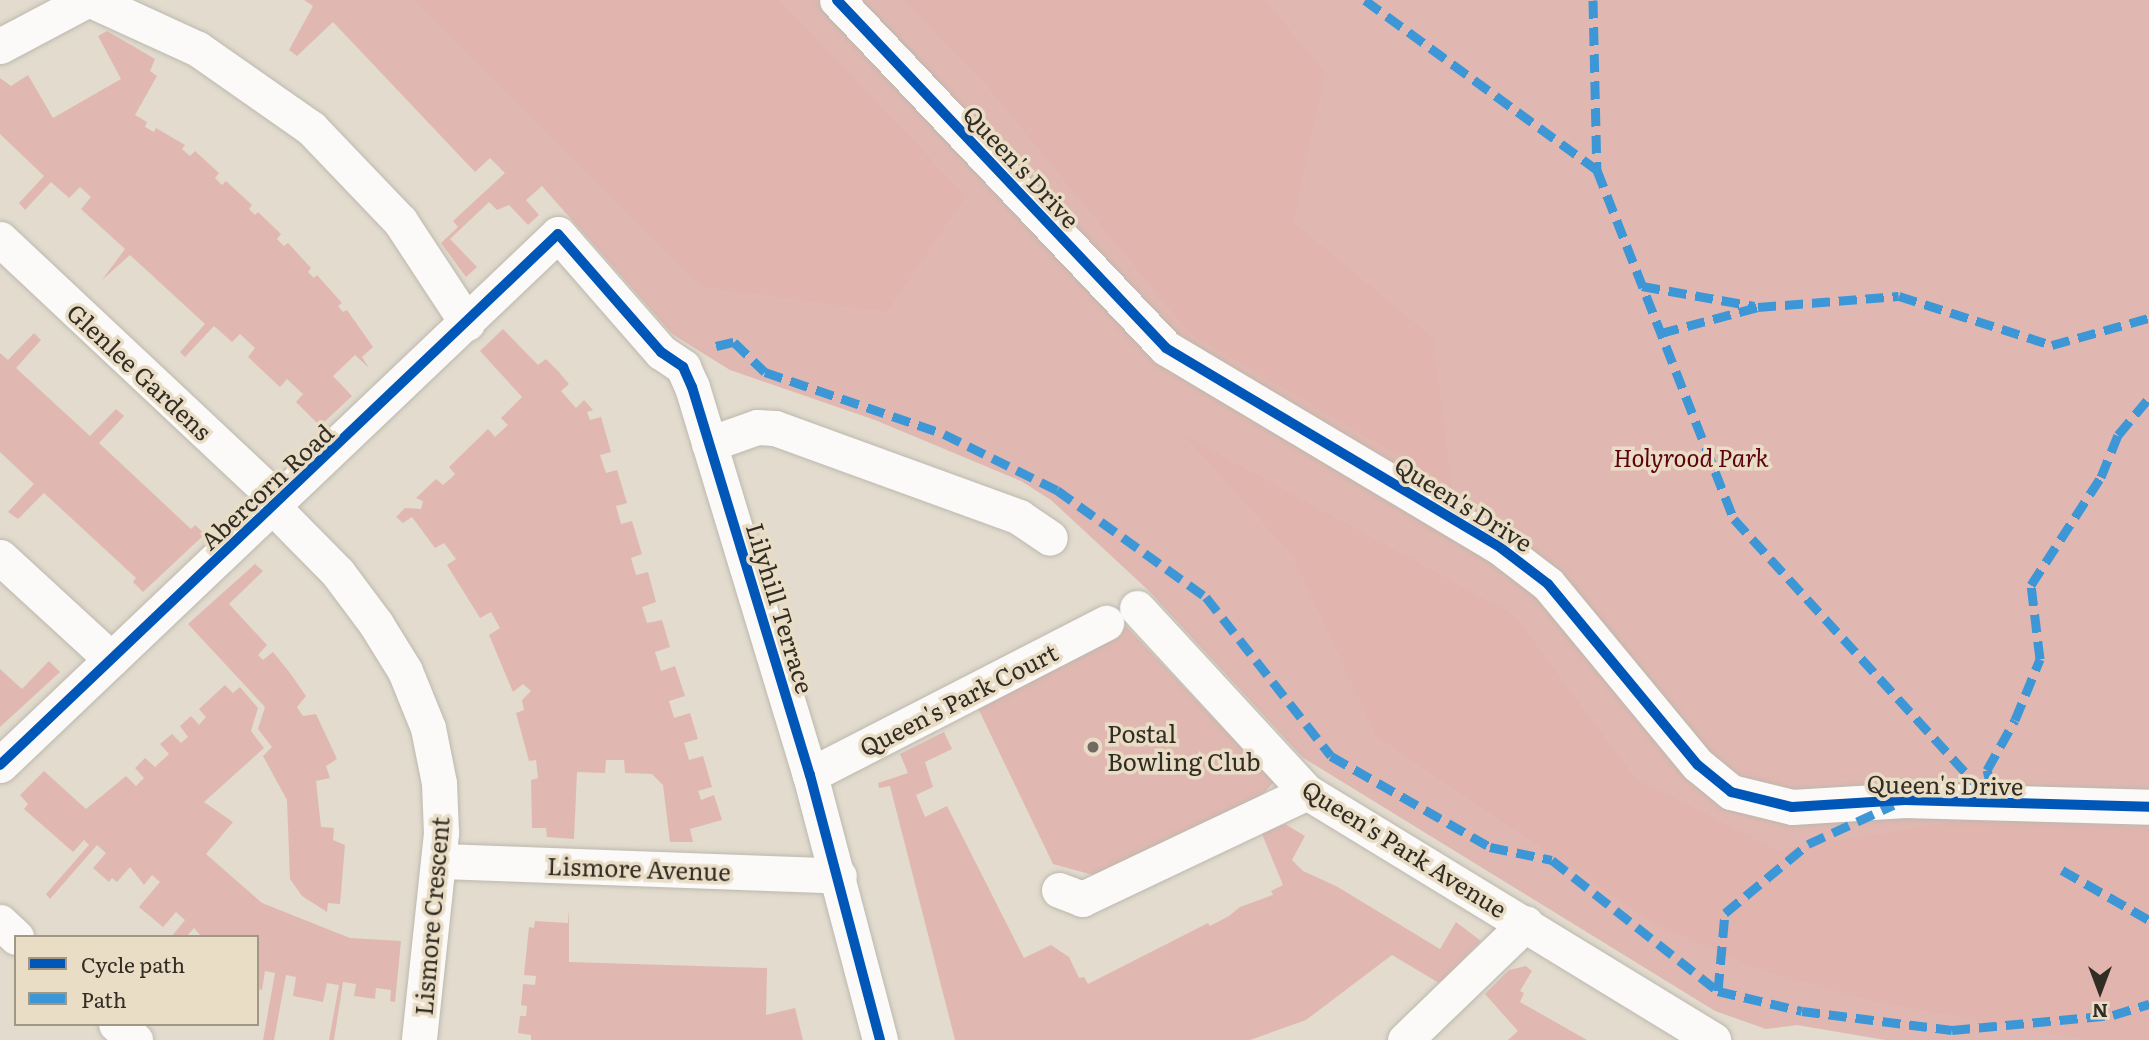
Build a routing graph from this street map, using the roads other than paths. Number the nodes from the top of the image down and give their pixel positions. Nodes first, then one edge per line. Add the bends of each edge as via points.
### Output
1 (89, 0) edge
2 (837, 0) edge
3 (0, 46) edge
4 (558, 234) joint
5 (0, 239) edge
6 (467, 323) junction
7 (709, 444) junction
8 (277, 505) junction
9 (1050, 538) dead end
10 (0, 557) edge
11 (1137, 608) dead end
12 (1106, 623) dead end
13 (111, 659) junction
14 (0, 765) edge
15 (810, 775) junction
16 (1307, 792) junction
17 (2149, 807) edge
18 (439, 861) junction
19 (839, 876) junction
20 (1059, 890) dead end
21 (0, 922) edge
22 (1526, 923) junction
23 (14, 935) edge
24 (118, 1026) edge
25 (135, 1040) edge
26 (419, 1040) edge
27 (880, 1040) edge
28 (1405, 1040) edge
29 (1713, 1040) edge

1 - 3 street
1 - 6 street via 198,48 312,128 400,221
2 - 17 street, Queen's Drive via 1166,348 1497,545 1548,584 1690,756 1731,792 1793,807 1905,800
4 - 6 street, Abercorn Road
4 - 7 street, Lilyhill Terrace via 661,352 683,367
5 - 8 street, Glenlee Gardens
6 - 8 street, Abercorn Road
7 - 9 street via 757,427 775,428 1019,517
7 - 15 street, Lilyhill Terrace
8 - 13 street, Abercorn Road
8 - 18 street, Lismore Crescent via 355,594 405,671 435,757 441,806
10 - 13 street
11 - 16 street, Queen's Park Avenue
12 - 15 street, Queen's Park Court
13 - 14 street, Abercorn Road
15 - 19 street, Lilyhill Terrace
16 - 20 street via 1082,899
16 - 22 street, Queen's Park Avenue
18 - 19 street, Lismore Avenue
18 - 26 street, Lismore Crescent
19 - 27 street, Lilyhill Terrace
21 - 23 street
22 - 28 street
22 - 29 street, Queen's Park Avenue
24 - 25 street

